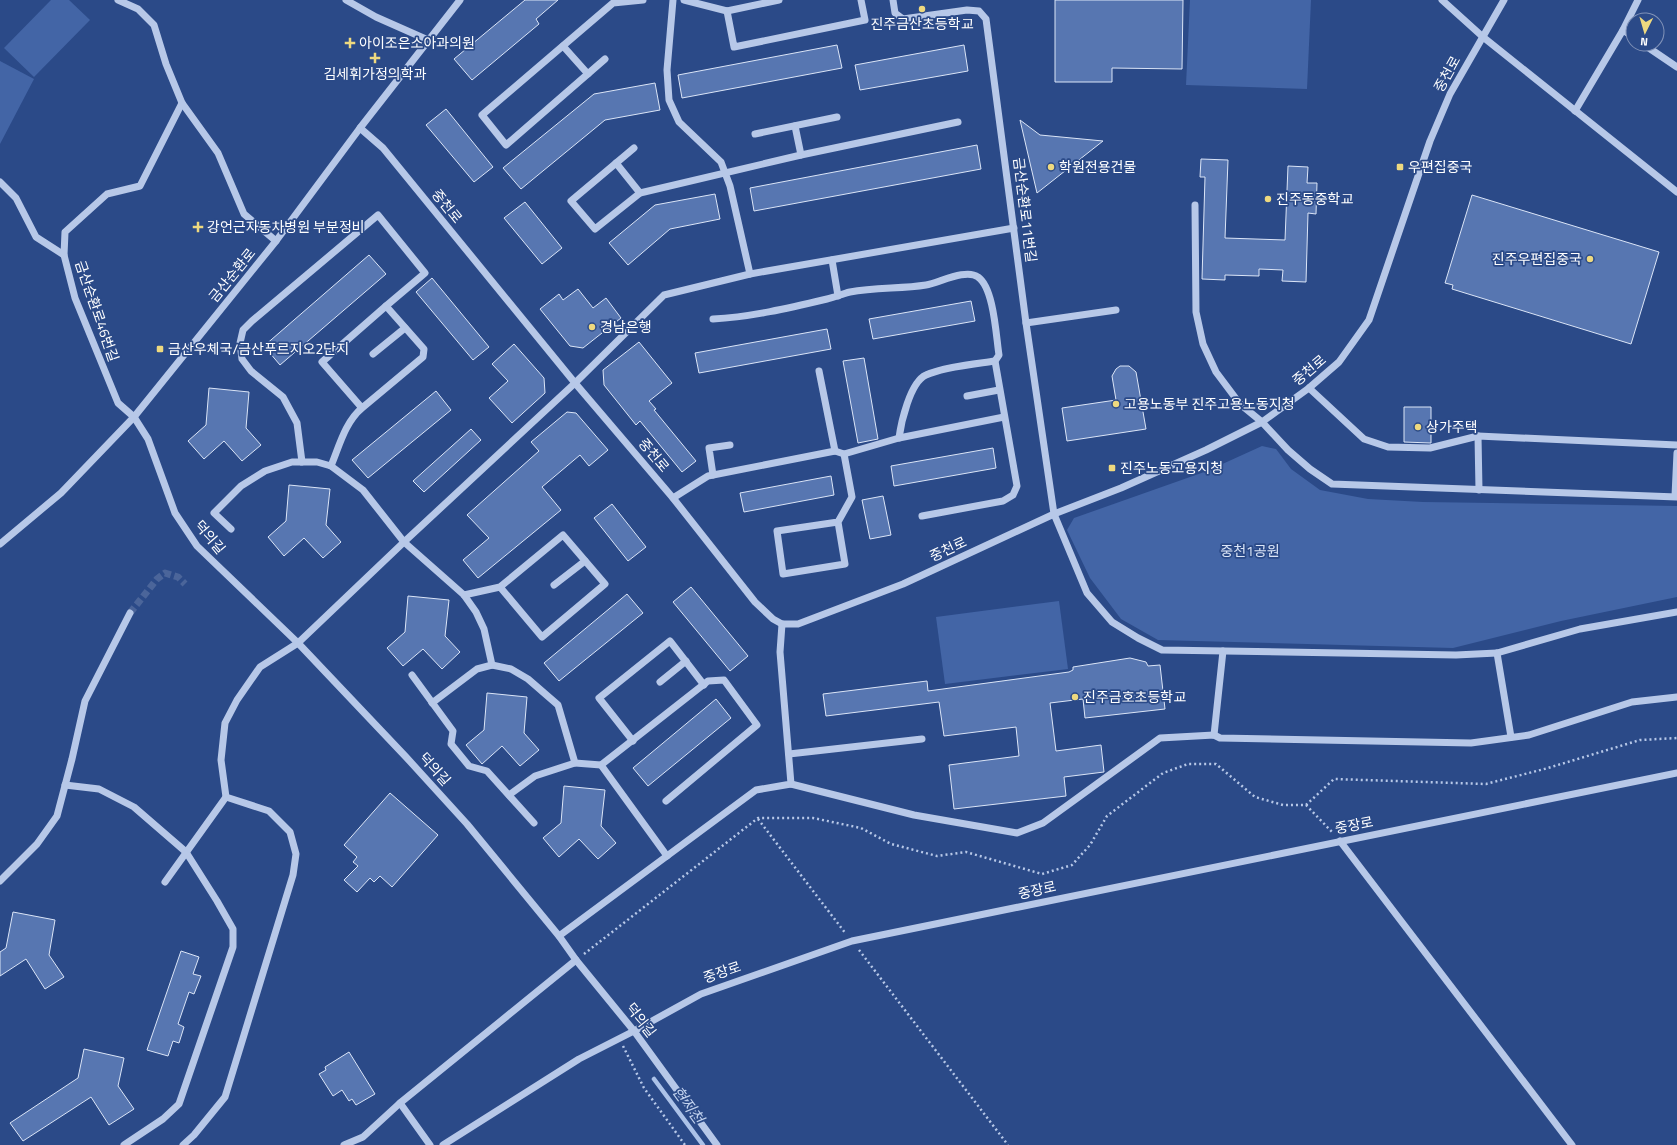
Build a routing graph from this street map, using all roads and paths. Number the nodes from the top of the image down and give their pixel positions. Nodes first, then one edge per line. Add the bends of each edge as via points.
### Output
1 (118, 0) edge
2 (346, 0) edge
3 (460, 0) edge
4 (643, 0) edge
5 (673, 0) edge
6 (684, 0) edge
7 (779, 0) edge
8 (861, 0) edge
9 (893, 0) edge
10 (1442, 0) edge
11 (1504, 0) edge
12 (1638, 0) edge
13 (727, 11) junction
14 (1623, 30) joint
15 (1483, 37) junction
16 (428, 40) junction
17 (563, 46) junction
18 (1655, 52) edge
19 (605, 59) dead end
20 (1677, 67) edge
21 (588, 74) junction
22 (182, 103) junction
23 (1575, 111) junction
24 (837, 117) dead end
25 (958, 122) dead end
26 (795, 126) junction
27 (360, 128) junction
28 (755, 134) dead end
29 (634, 148) dead end
30 (801, 155) junction
31 (616, 163) junction
32 (725, 173) junction
33 (0, 182) edge
34 (1677, 192) edge
35 (640, 193) junction
36 (1195, 205) dead end
37 (1014, 228) junction
38 (276, 241) junction
39 (64, 255) junction
40 (832, 260) junction
41 (750, 274) junction
42 (838, 296) junction
43 (386, 306) junction
44 (1116, 310) dead end
45 (713, 319) dead end
46 (1026, 323) junction
47 (405, 328) junction
48 (373, 354) dead end
49 (994, 361) junction
50 (819, 371) dead end
51 (575, 383) junction
52 (1309, 388) junction
53 (1000, 390) junction
54 (967, 396) dead end
55 (362, 408) junction
56 (134, 417) junction
57 (1004, 417) junction
58 (1262, 422) junction
59 (1478, 436) junction
60 (898, 438) junction
61 (730, 444) dead end
62 (1677, 445) edge
63 (835, 451) junction
64 (1677, 453) edge
65 (844, 454) junction
66 (302, 462) junction
67 (331, 466) junction
68 (713, 475) junction
69 (1479, 490) junction
70 (1676, 497) edge
71 (673, 498) junction
72 (1054, 514) junction
73 (922, 516) dead end
74 (838, 522) junction
75 (231, 530) dead end
76 (404, 542) junction
77 (0, 544) edge
78 (586, 561) junction
79 (554, 585) dead end
80 (500, 587) junction
81 (464, 595) junction
82 (1677, 612) edge
83 (130, 613) tunnel mouth
84 (782, 624) junction
85 (298, 643) junction
86 (1223, 651) junction
87 (1497, 653) junction
88 (686, 661) junction
89 (492, 665) junction
90 (412, 675) dead end
91 (660, 682) dead end
92 (704, 685) junction
93 (1677, 696) edge
94 (432, 703) junction
95 (1214, 734) junction
96 (1511, 737) junction
97 (1677, 738) edge
98 (922, 739) dead end
99 (633, 741) junction
100 (789, 754) junction
101 (575, 763) junction
102 (601, 765) junction
103 (1677, 773) edge
104 (66, 784) junction
105 (791, 784) junction
106 (509, 795) junction
107 (226, 797) junction
108 (666, 801) dead end
109 (1306, 805) junction
110 (758, 818) junction
111 (534, 823) dead end
112 (1340, 841) junction
113 (186, 852) junction
114 (667, 856) junction
115 (0, 881) edge
116 (166, 882) dead end
117 (559, 936) junction
118 (852, 941) junction
119 (576, 960) junction
120 (634, 1031) junction
121 (619, 1039) junction
122 (400, 1103) junction
123 (124, 1145) edge
124 (183, 1145) edge
125 (344, 1145) edge
126 (430, 1145) edge
127 (443, 1145) edge
128 (685, 1145) edge
129 (717, 1145) edge
130 (1008, 1145) edge
131 (1572, 1145) edge

1 - 22 street via 138,10 154,25
2 - 16 street via 376,17
3 - 16 street, 금산순환로
4 - 17 street via 613,3
5 - 32 street via 667,70 669,100 679,122 721,162
6 - 13 street
7 - 13 street
8 - 13 street via 865,20 734,47
9 - 37 street, 금산순환로11번길 via 895,13 904,19 967,10 979,11 986,19
10 - 15 street
11 - 15 street, 중천로
12 - 14 street
14 - 23 street
15 - 23 street
15 - 52 street, 중천로 via 1450,94 1430,141 1369,320 1339,362
16 - 27 street, 금산순환로
17 - 21 street
17 - 21 street via 482,115 506,145
18 - 20 street
19 - 21 street
22 - 38 street via 218,153 244,214
22 - 39 street via 140,186 107,194 70,227 65,232
23 - 34 street
24 - 26 street
25 - 30 street
26 - 28 street
26 - 30 street
27 - 38 street, 금산순환로
27 - 51 street, 중천로 via 382,148
29 - 31 street
30 - 32 street
31 - 35 street
31 - 35 street via 571,201 595,229
32 - 35 street
32 - 41 street
33 - 39 street, 금산순환로46번길 via 16,198 36,237
36 - 58 street via 1196,312 1203,344 1216,372 1240,404
37 - 40 street
37 - 46 street, 금산순환로11번길
38 - 56 street, 금산순환로
39 - 56 street, 금산순환로46번길 via 75,298 106,376 118,403
40 - 41 street
40 - 42 street
41 - 51 street via 664,296
42 - 45 street via 791,308
42 - 49 street via 878,288 927,285 971,273 985,284 990,299 999,355
43 - 47 street
43 - 55 street via 322,362
43 - 66 street via 425,273 378,215 243,330 240,343 242,359 252,371 283,397 297,423
44 - 46 street
46 - 72 street, 금산순환로11번길
47 - 48 street
47 - 55 street via 424,349 423,357
49 - 53 street
49 - 60 street via 925,375 917,383 902,419
50 - 63 street
51 - 71 street, 중천로
51 - 76 street
52 - 58 street, 중천로
52 - 59 street via 1364,439 1388,447 1430,448
53 - 54 street
53 - 57 street
55 - 67 street via 345,431
56 - 77 street, 금산순환로 via 61,492
56 - 85 street, 덕의길 via 148,439 175,513 197,546
57 - 60 street
57 - 73 street via 1017,486 1013,495 1003,501
58 - 69 street via 1288,450 1332,484
58 - 72 street, 중천로 via 1121,488
59 - 62 street
59 - 69 street
60 - 65 street
61 - 68 street via 709,448
63 - 65 street
63 - 68 street
64 - 70 street
65 - 74 street via 852,497
66 - 67 street via 317,462
66 - 75 street via 292,462 265,471 241,486 214,513
67 - 76 street via 363,490
68 - 71 street
69 - 70 street
71 - 84 street, 중천로 via 755,602
72 - 84 street, 중천로 via 903,584 798,624
72 - 86 street, 금산순환로11번길 via 1087,593 1112,622 1162,650
74 - 74 street via 845,564 783,574 776,531
76 - 81 street
76 - 85 street
78 - 79 street
78 - 80 street via 563,535
78 - 80 street via 605,584 542,637
80 - 81 street
81 - 89 street via 484,629
82 - 87 street, 금산순환로11번길 via 1580,629
83 - 104 street via 85,701
84 - 100 street via 780,652
85 - 107 street via 260,667 237,700 225,723 221,760
85 - 117 street, 덕의길 via 412,762 467,824
86 - 87 street, 금산순환로11번길 via 1456,655
86 - 95 street
87 - 96 street
88 - 91 street
88 - 92 street
88 - 99 street via 670,641 599,698
89 - 94 street via 477,669
89 - 101 street via 511,669 528,679 558,705
90 - 94 street
92 - 99 street
92 - 108 street via 708,681 724,680 757,725
93 - 96 street via 1632,702 1529,734
94 - 106 street via 453,731 451,744 469,766 487,771
95 - 96 street via 1220,738 1471,743
95 - 105 street via 1160,738 1043,823 1017,832 914,815
97 - 109 path via 1640,740 1486,784 1334,779
98 - 100 street
99 - 102 street
100 - 105 street
101 - 102 street
101 - 106 street via 535,776
102 - 114 street
103 - 112 street, 중장로
104 - 113 street via 99,789 134,807
104 - 115 street via 57,816 37,844
105 - 114 street via 756,790
106 - 111 street
107 - 113 street
107 - 124 street via 269,811 290,832 296,854 294,875 225,1097
109 - 110 path via 1283,805 1255,797 1216,764 1188,764 1164,773 1107,816 1090,845 1072,865 1042,874 966,852 937,856 891,844 861,828 814,818
109 - 112 path
110 - 118 path
110 - 119 path
112 - 118 street, 중장로
112 - 131 street
113 - 116 street
113 - 123 street via 233,929 233,947 179,1104 163,1119
114 - 117 street
117 - 119 street, 덕의길
118 - 120 street, 중장로 via 701,994
118 - 130 path
119 - 120 street, 덕의길
119 - 122 street
120 - 121 street, 중장로
120 - 129 street, 덕의길
121 - 127 street, 중장로 via 578,1059
121 - 128 path via 644,1088
122 - 125 street via 363,1137
122 - 126 street

